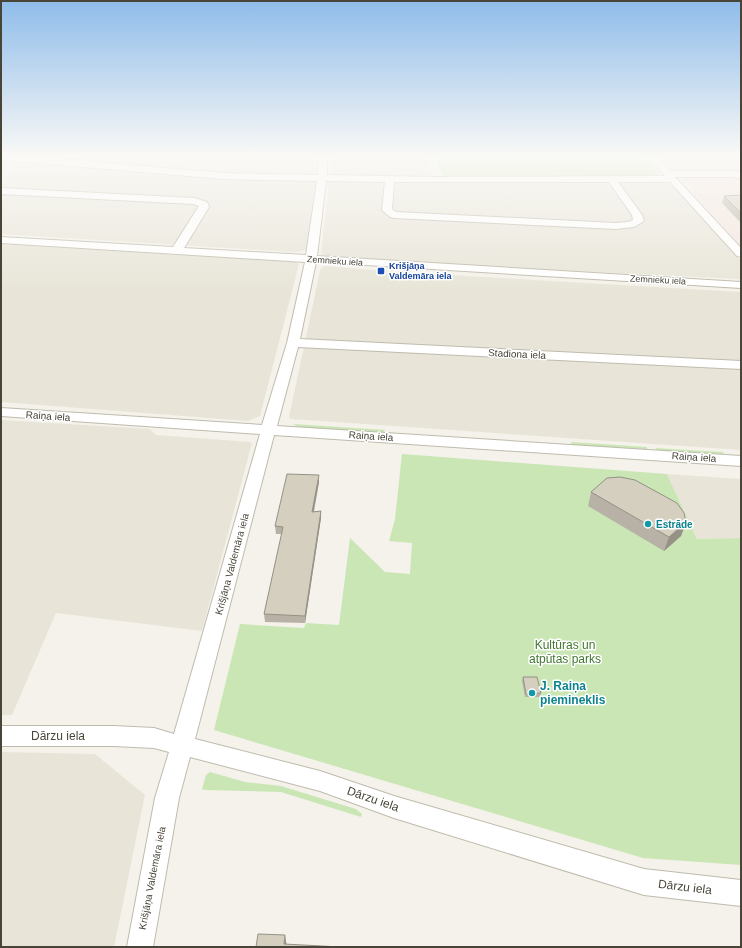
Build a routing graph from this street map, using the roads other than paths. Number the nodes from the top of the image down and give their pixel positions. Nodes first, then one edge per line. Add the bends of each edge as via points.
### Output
1 (195, 201) edge
2 (319, 201) edge
3 (388, 201) edge
4 (627, 201) edge
5 (693, 201) edge
6 (723, 234) junction
7 (736, 234) dead end
8 (1, 240) edge
9 (177, 250) junction
10 (741, 254) edge
11 (311, 260) junction
12 (741, 285) edge
13 (293, 343) junction
14 (741, 365) edge
15 (1, 412) edge
16 (269, 429) junction
17 (741, 460) edge
18 (1, 736) edge
19 (182, 744) junction
20 (741, 893) edge
21 (140, 947) edge

1 - 9 street via 204,204 204,207
2 - 11 street, Krišjāņa Valdemāra iela
3 - 4 street via 387,210 394,215 616,226 639,221
5 - 6 street
6 - 7 street
6 - 10 street
8 - 9 street, Zemnieku iela
9 - 11 street, Zemnieku iela
11 - 12 street, Zemnieku iela
11 - 13 street, Krišjāņa Valdemāra iela
13 - 14 street, Stadiona iela
13 - 16 street, Krišjāņa Valdemāra iela
15 - 16 street, Raiņa iela
16 - 17 street, Raiņa iela
16 - 19 street, Krišjāņa Valdemāra iela
18 - 19 street, Dārzu iela via 114,736 154,738
19 - 20 street, Dārzu iela via 320,781 394,807 644,882
19 - 21 street, Krišjāņa Valdemāra iela via 167,798

